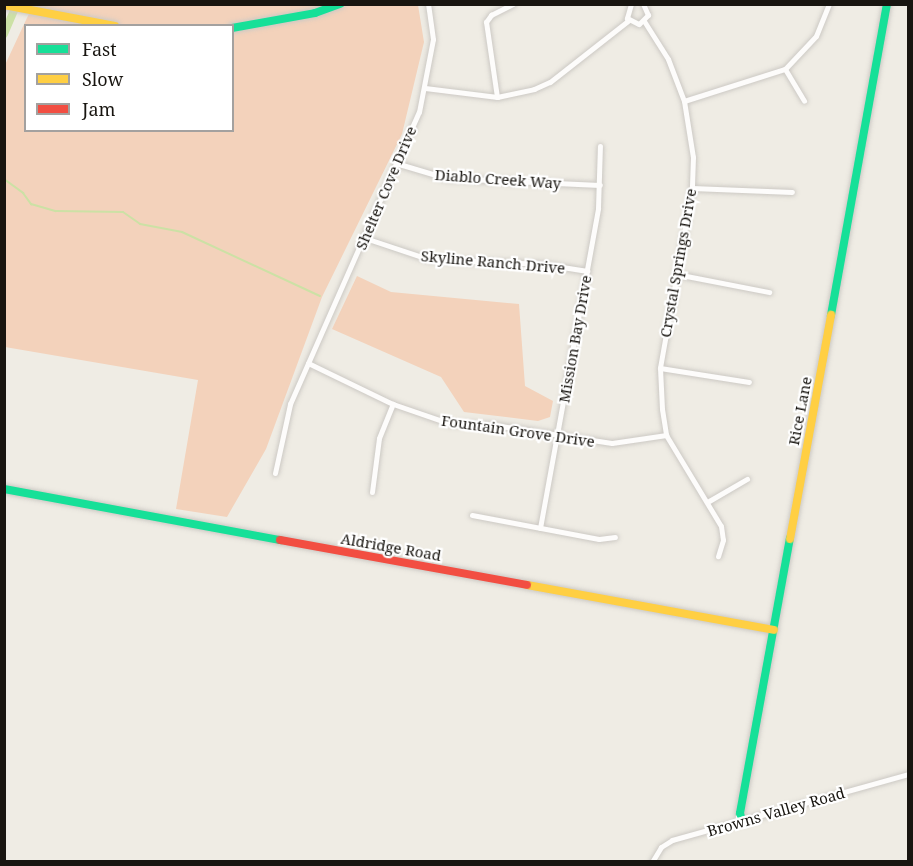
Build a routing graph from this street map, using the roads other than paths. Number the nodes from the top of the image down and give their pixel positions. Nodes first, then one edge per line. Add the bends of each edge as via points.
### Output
1 (340, 4) edge
2 (429, 4) edge
3 (513, 4) edge
4 (829, 4) edge
5 (887, 4) edge
6 (5, 5) edge
7 (630, 5) edge
8 (646, 5) edge
9 (629, 20) junction
10 (644, 21) junction
11 (106, 24) edge
12 (234, 28) edge
13 (785, 69) junction
14 (425, 88) junction
15 (497, 97) junction
16 (684, 101) junction
17 (804, 101) dead end
18 (600, 146) dead end
19 (399, 164) junction
20 (600, 185) junction
21 (693, 188) junction
22 (792, 192) dead end
23 (365, 238) junction
24 (587, 271) junction
25 (676, 274) junction
26 (769, 292) dead end
27 (308, 363) junction
28 (660, 368) junction
29 (748, 382) dead end
30 (393, 404) junction
31 (666, 435) junction
32 (557, 436) junction
33 (275, 473) dead end
34 (747, 479) dead end
35 (4, 489) edge
36 (372, 492) dead end
37 (709, 501) junction
38 (472, 515) dead end
39 (540, 528) junction
40 (615, 537) dead end
41 (718, 555) dead end
42 (774, 630) junction
43 (909, 774) edge
44 (742, 821) junction
45 (652, 861) edge

1 - 12 street via 296,17
2 - 14 street, Shelter Cove Drive via 433,39
3 - 15 street via 491,15 486,22
4 - 13 street via 816,36
5 - 42 street, Rice Lane
6 - 11 street
7 - 9 street
8 - 10 street
9 - 10 street via 635,24
9 - 15 street via 550,82
10 - 16 street, Crystal Springs Drive via 668,59
13 - 16 street
13 - 17 street
14 - 15 street
14 - 19 street, Shelter Cove Drive
16 - 21 street, Crystal Springs Drive via 691,132
18 - 20 street, Mission Bay Drive
19 - 20 street, Diablo Creek Way via 446,178
19 - 23 street, Shelter Cove Drive
20 - 24 street, Mission Bay Drive
21 - 22 street
21 - 25 street, Crystal Springs Drive
23 - 24 street, Skyline Ranch Drive via 428,259 543,264
23 - 27 street, Shelter Cove Drive
24 - 32 street, Mission Bay Drive
25 - 26 street
25 - 28 street, Crystal Springs Drive
27 - 30 street, Fountain Grove Drive
27 - 33 street, Shelter Cove Drive via 285,419
28 - 29 street
28 - 31 street, Crystal Springs Drive
30 - 32 street, Fountain Grove Drive via 448,423 494,425
30 - 36 street via 379,438
31 - 32 street, Fountain Grove Drive via 612,443
31 - 37 street, Crystal Springs Drive
32 - 39 street, Mission Bay Drive
34 - 37 street
35 - 42 street, Aldridge Road
37 - 41 street, Crystal Springs Drive via 721,526 723,540
38 - 39 street
39 - 40 street via 599,539
42 - 44 street, Rice Lane via 740,813
43 - 44 street, Browns Valley Road
44 - 45 street, Browns Valley Road via 672,840 661,847

